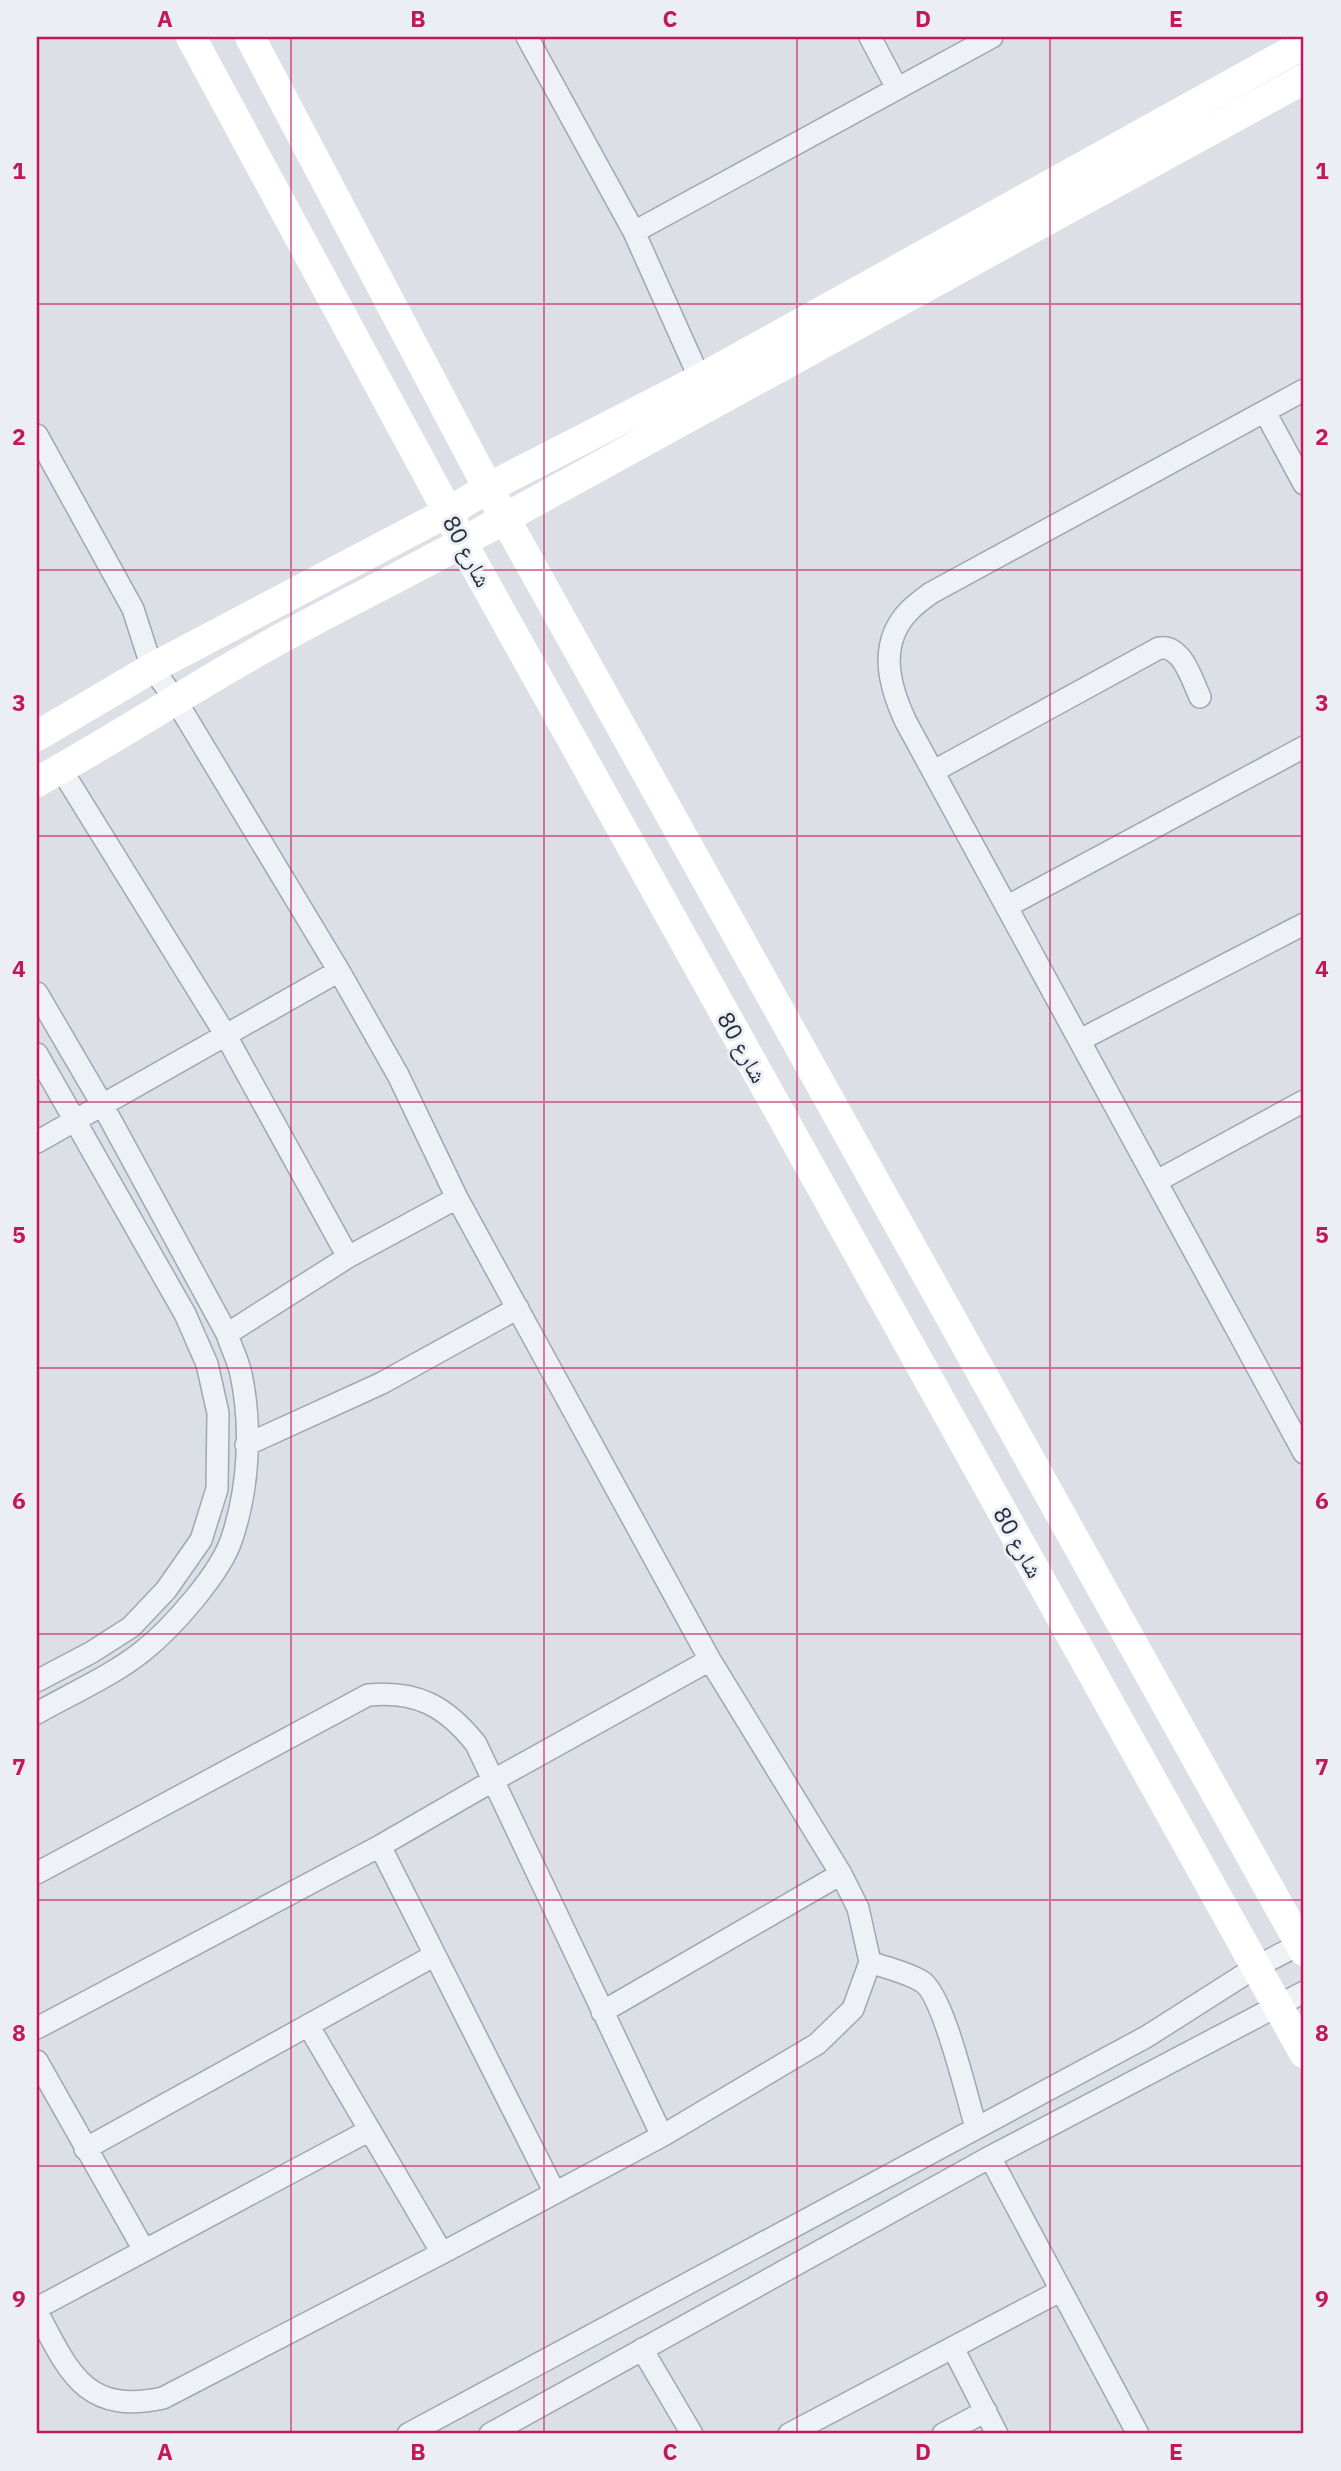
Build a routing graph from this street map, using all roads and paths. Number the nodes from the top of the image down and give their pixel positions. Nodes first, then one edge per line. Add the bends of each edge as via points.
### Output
1 (191, 37) edge
2 (250, 37) edge
3 (527, 37) edge
4 (870, 37) edge
5 (992, 37) edge
6 (1304, 44) edge
7 (1304, 79) edge
8 (897, 88) junction
9 (634, 232) junction
10 (700, 379) junction
11 (1304, 390) edge
12 (1265, 412) junction
13 (37, 438) edge
14 (1304, 484) edge
15 (488, 488) junction
16 (448, 512) junction
17 (505, 518) junction
18 (463, 544) junction
19 (152, 668) junction
20 (1200, 697) dead end
21 (175, 699) junction
22 (37, 736) edge
23 (1304, 747) edge
24 (934, 771) junction
25 (49, 775) edge
26 (1008, 906) junction
27 (1304, 924) edge
28 (339, 971) junction
29 (37, 993) edge
30 (225, 1034) junction
31 (1080, 1040) junction
32 (37, 1054) edge
33 (1304, 1101) edge
34 (103, 1106) junction
35 (75, 1122) junction
36 (37, 1142) edge
37 (1157, 1181) junction
38 (457, 1198) junction
39 (348, 1257) junction
40 (519, 1308) junction
41 (227, 1334) junction
42 (246, 1445) junction
43 (1304, 1452) edge
44 (710, 1660) junction
45 (37, 1681) edge
46 (37, 1713) edge
47 (494, 1780) junction
48 (380, 1846) junction
49 (37, 1873) edge
50 (841, 1874) junction
51 (1303, 1945) edge
52 (435, 1955) junction
53 (870, 1962) junction
54 (1256, 1967) junction
55 (1292, 1998) edge
56 (602, 2012) junction
57 (308, 2025) junction
58 (37, 2028) edge
59 (1304, 2053) edge
60 (37, 2061) edge
61 (976, 2128) junction
62 (370, 2130) junction
63 (662, 2136) junction
64 (85, 2149) junction
65 (990, 2157) junction
66 (555, 2193) junction
67 (145, 2250) junction
68 (442, 2253) junction
69 (1060, 2291) junction
70 (37, 2310) edge
71 (953, 2348) junction
72 (642, 2349) junction
73 (986, 2411) junction
74 (408, 2434) edge
75 (490, 2434) edge
76 (692, 2434) edge
77 (789, 2434) edge
78 (943, 2434) edge
79 (997, 2434) edge
80 (1138, 2434) edge

1 - 16 street, شارع 80
2 - 15 street, شارع 80
3 - 9 street
4 - 8 street
5 - 8 street
6 - 10 street
7 - 17 street
8 - 9 street
9 - 10 street
10 - 15 street
11 - 12 street
12 - 14 street
12 - 24 street via 931,593 908,611 893,637 888,666 893,695
13 - 19 street via 133,609
15 - 16 street
15 - 17 street, شارع 80
16 - 18 street, شارع 80
16 - 19 street
17 - 18 street
17 - 51 street, شارع 80
18 - 21 street
18 - 54 street, شارع 80
19 - 21 street
19 - 22 street
20 - 24 street via 1178,654 1159,648
21 - 25 street
21 - 28 street
23 - 26 street
24 - 26 street
25 - 30 street
26 - 31 street
27 - 31 street
28 - 30 street
28 - 38 street via 398,1075
29 - 34 street
30 - 34 street
30 - 39 street
31 - 37 street
32 - 35 street
33 - 37 street
34 - 35 street
34 - 41 street
35 - 36 street
35 - 45 street via 154,1256 207,1364 218,1413 217,1489 201,1540 166,1590 131,1627
37 - 43 street
38 - 39 street
38 - 40 street
39 - 41 street
40 - 42 street via 382,1383
40 - 44 street
41 - 42 street via 243,1384
42 - 46 street via 243,1496 232,1541 210,1578 143,1652
44 - 47 street
44 - 50 street
47 - 48 street
47 - 49 street via 476,1744 441,1710 392,1693 368,1695
47 - 56 street
48 - 52 street
48 - 58 street
50 - 53 street via 858,1908
50 - 56 street
51 - 54 street
52 - 57 street
52 - 66 street
53 - 61 street via 923,1981 933,1994
53 - 63 street via 853,2009 817,2044
54 - 55 street, شارع 80
54 - 61 street via 1146,2037
55 - 59 street, شارع 80
55 - 65 street
56 - 63 street
57 - 62 street
57 - 64 street
60 - 64 street
61 - 74 street
62 - 67 street
62 - 68 street
63 - 66 street
64 - 67 street
65 - 69 street
65 - 72 street
66 - 68 street
67 - 70 street
68 - 70 street via 163,2398 138,2403 113,2402 92,2392 58,2352
69 - 71 street
69 - 80 street
71 - 73 street
71 - 77 street
72 - 75 street
72 - 76 street
73 - 78 street
73 - 79 street

